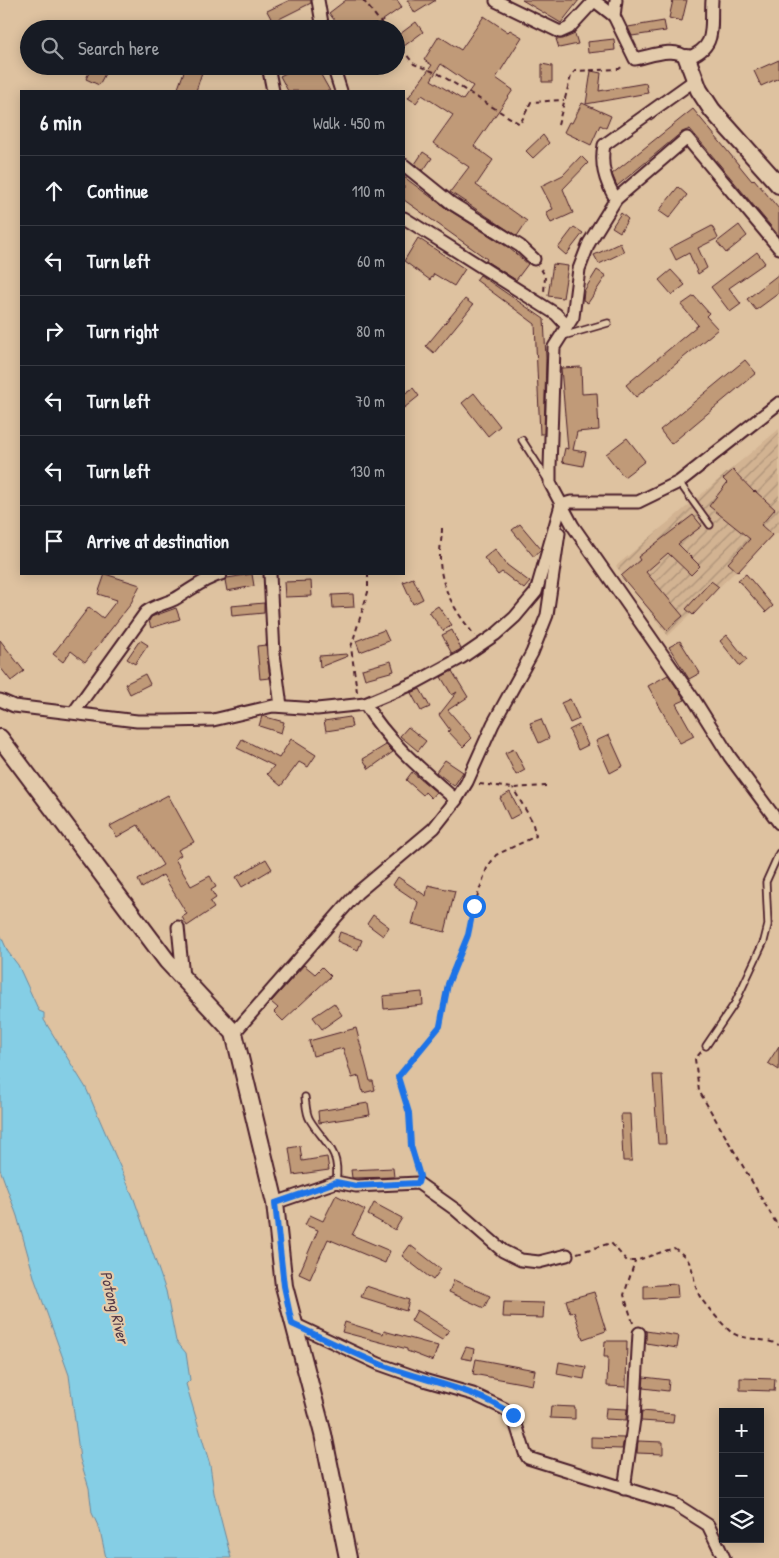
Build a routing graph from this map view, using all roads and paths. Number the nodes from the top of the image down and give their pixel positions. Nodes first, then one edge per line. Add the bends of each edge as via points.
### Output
1 (318, 0) edge
2 (363, 0) edge
3 (616, 0) edge
4 (712, 0) edge
5 (496, 1) edge
6 (614, 16) junction
7 (321, 20) edge
8 (379, 20) edge
9 (405, 53) edge
10 (687, 58) junction
11 (635, 59) junction
12 (270, 75) edge
13 (336, 75) edge
14 (695, 80) junction
15 (273, 90) edge
16 (341, 90) edge
17 (564, 100) junction
18 (558, 124) dead end
19 (405, 166) edge
20 (779, 185) edge
21 (616, 199) junction
22 (405, 219) edge
23 (779, 248) edge
24 (534, 259) joint
25 (542, 305) junction
26 (608, 323) dead end
27 (564, 331) junction
28 (779, 404) edge
29 (522, 440) dead end
30 (679, 482) junction
31 (550, 483) junction
32 (561, 505) junction
33 (710, 525) dead end
34 (442, 528) dead end
35 (218, 575) edge
36 (270, 575) edge
37 (368, 575) edge
38 (482, 644) junction
39 (0, 700) edge
40 (362, 704) junction
41 (282, 706) junction
42 (74, 712) junction
43 (0, 738) edge
44 (466, 782) junction
45 (546, 786) dead end
46 (513, 788) junction
47 (456, 800) junction
48 (779, 823) edge
49 (779, 854) edge
50 (178, 927) dead end
51 (183, 977) junction
52 (234, 1033) junction
53 (706, 1046) joint
54 (305, 1097) dead end
55 (336, 1182) junction
56 (418, 1183) junction
57 (275, 1203) junction
58 (779, 1228) edge
59 (567, 1255) joint
60 (634, 1261) junction
61 (292, 1324) junction
62 (639, 1332) joint
63 (779, 1345) edge
64 (624, 1489) junction
65 (348, 1558) edge
66 (724, 1558) edge

1 - 7 street
2 - 8 path
3 - 6 street
4 - 10 street via 710,43 702,53
5 - 6 street via 560,32 569,28 592,3 596,2
6 - 11 street
9 - 17 path via 414,64 439,74 520,124 531,102
10 - 11 street via 673,52
10 - 14 main road
11 - 17 path via 618,70 575,71
12 - 15 street
13 - 16 street
14 - 20 main road via 712,110
14 - 21 street via 604,145 604,174
17 - 18 path
19 - 24 street via 451,204 520,246
21 - 23 street via 687,138
21 - 27 street via 579,269 573,316
22 - 25 street
24 - 25 path via 545,276
25 - 27 street via 556,314
26 - 27 lane
27 - 31 street via 554,346 552,360
28 - 30 street
29 - 31 lane
30 - 32 street via 638,502 571,502
30 - 33 lane
31 - 32 street
32 - 38 street via 536,592 515,617
32 - 44 street via 547,615 532,653
32 - 48 street via 592,556
34 - 38 path via 440,553 444,583 456,611
35 - 42 street via 201,580 174,599 146,612
36 - 41 street via 274,654
37 - 40 path via 368,592 351,647
38 - 40 street via 415,682
39 - 42 street via 14,706
40 - 41 street via 317,709
40 - 47 street via 410,758
41 - 42 street via 197,721 136,721
43 - 51 main road via 167,961
44 - 46 path
44 - 47 street
45 - 46 path
46 - 56 path via 532,821 536,836 496,855 487,868 468,935 448,984 440,1026 398,1077 409,1113 411,1146 420,1176
47 - 52 street via 434,828 357,893
49 - 53 lane via 766,882 768,925 764,941 735,1003
50 - 51 street
51 - 52 main road
52 - 57 main road
53 - 58 path via 695,1060 699,1091
54 - 55 lane via 309,1118 334,1154
55 - 56 street via 356,1186
55 - 57 street
56 - 59 street via 456,1210 503,1251 521,1260 539,1262
57 - 61 main road via 284,1286
59 - 60 path via 612,1243 627,1261
60 - 62 path via 624,1296 636,1332
60 - 63 path via 674,1248 690,1261 702,1299 732,1332
61 - 64 street via 379,1364 492,1403 513,1415 528,1458
61 - 65 main road via 323,1434
62 - 64 street via 634,1419
64 - 66 street via 675,1504 708,1525

